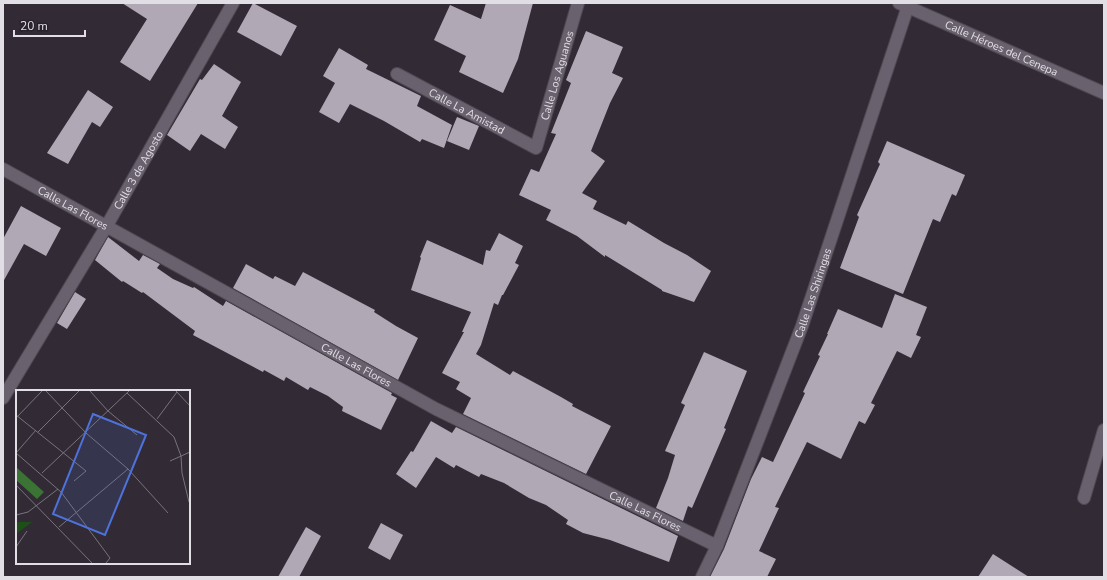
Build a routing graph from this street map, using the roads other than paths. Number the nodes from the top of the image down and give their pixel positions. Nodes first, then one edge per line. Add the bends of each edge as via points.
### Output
1 (233, 3) edge
2 (578, 3) edge
3 (905, 4) edge
4 (397, 74) dead end
5 (1104, 93) edge
6 (536, 148) joint
7 (3, 170) edge
8 (106, 227) junction
9 (3, 398) edge
10 (1104, 430) edge
11 (1084, 498) dead end
12 (716, 546) junction
13 (702, 577) edge

1 - 8 street, Calle 3 de Agosto
2 - 6 street, Calle Los Aguanos
3 - 5 street, Calle Héroes del Cenepa
3 - 12 street, Calle Las Shiringas via 802,326
4 - 6 street, Calle La Amistad
7 - 8 street, Calle Las Flores
8 - 9 street, Calle 3 de Agosto
8 - 12 street, Calle Las Flores via 436,409
10 - 11 street
12 - 13 street, Calle Las Shiringas

